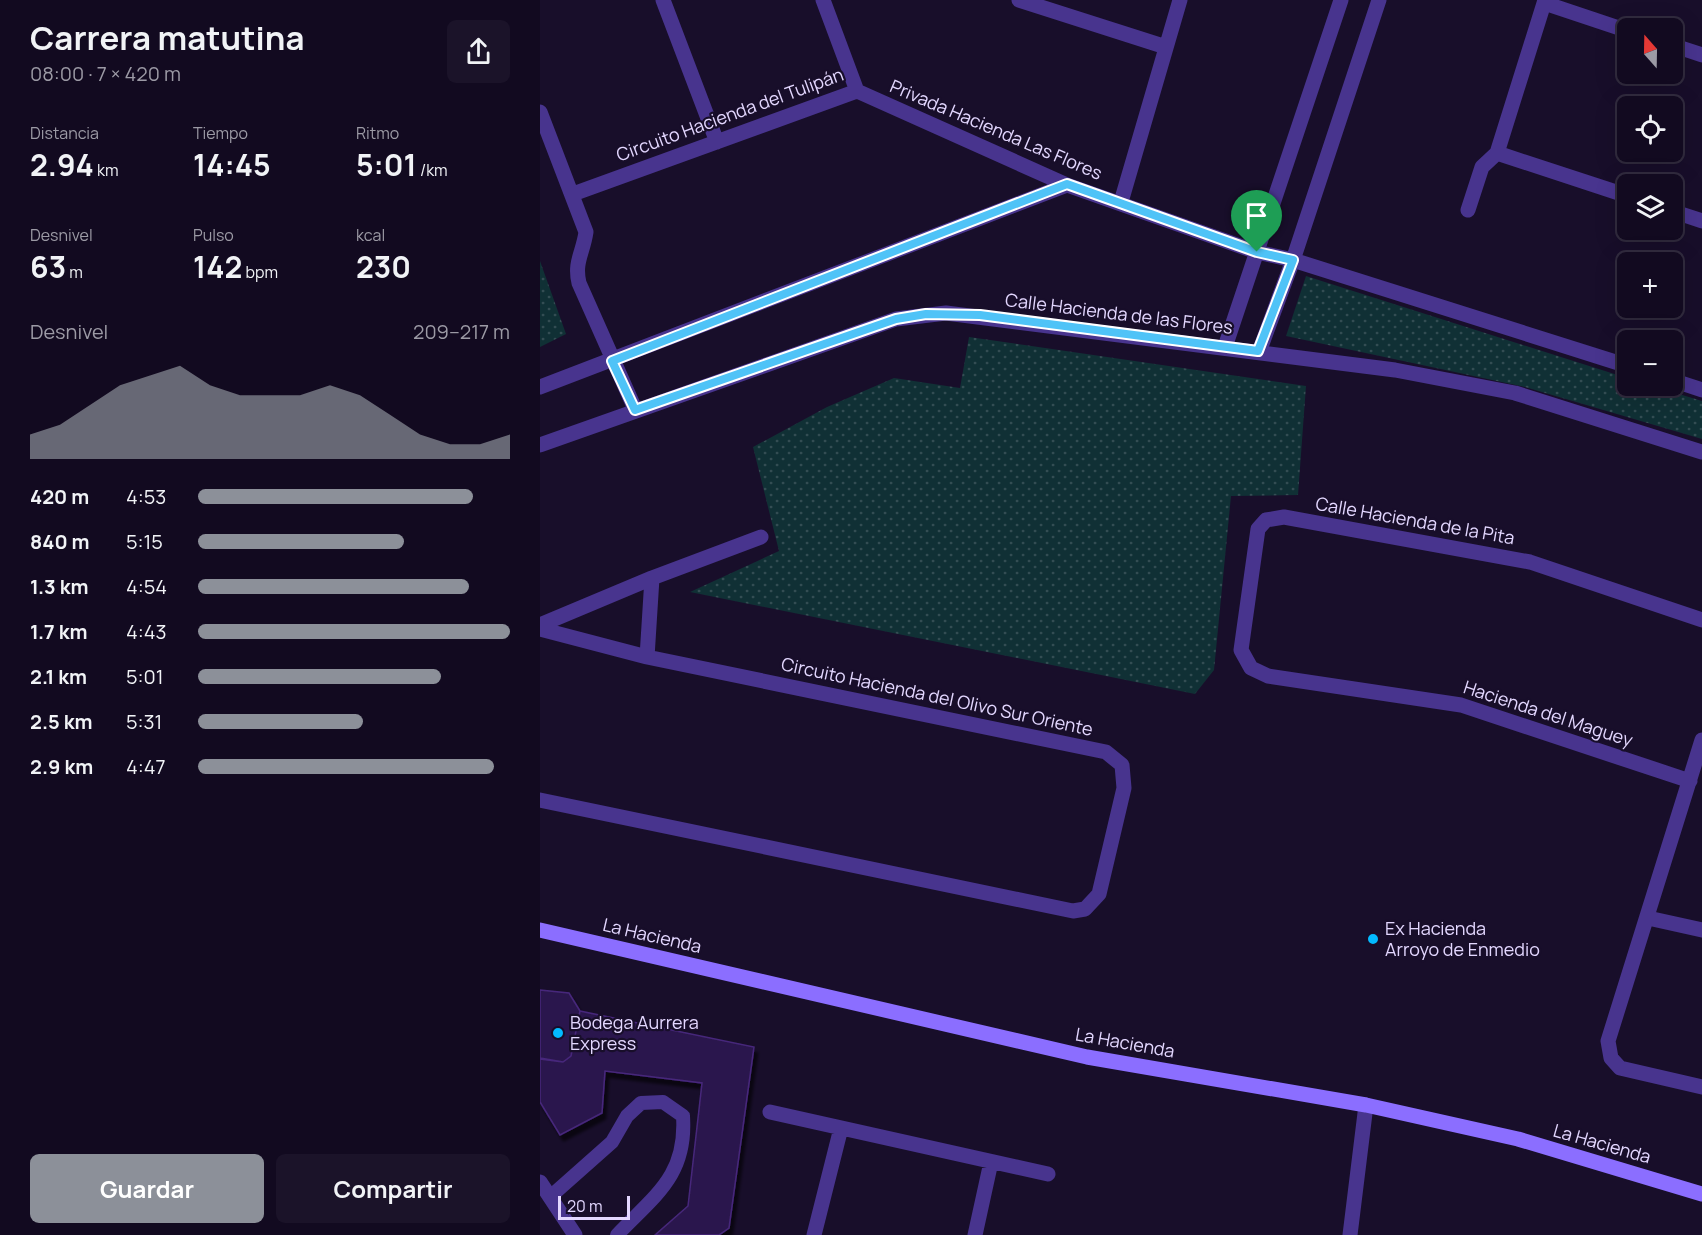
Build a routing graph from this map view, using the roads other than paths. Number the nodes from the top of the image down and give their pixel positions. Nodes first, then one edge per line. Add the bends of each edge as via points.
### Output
1 (663, 0) edge
2 (824, 0) edge
3 (1019, 0) edge
4 (1180, 0) edge
5 (1341, 0) edge
6 (1379, 0) edge
7 (1544, 2) edge
8 (1617, 27) edge
9 (1166, 48) junction
10 (1683, 49) edge
11 (1702, 55) edge
12 (857, 91) junction
13 (540, 112) edge
14 (717, 142) junction
15 (1497, 153) junction
16 (1067, 184) junction
17 (1617, 192) edge
18 (573, 194) junction
19 (1121, 202) junction
20 (1468, 210) dead end
21 (1683, 215) edge
22 (1702, 221) edge
23 (1257, 252) junction
24 (1293, 260) junction
25 (1225, 347) junction
26 (1258, 351) junction
27 (612, 361) junction
28 (1617, 363) edge
29 (1683, 384) edge
30 (540, 387) edge
31 (1702, 390) edge
32 (635, 410) junction
33 (540, 445) edge
34 (1702, 452) edge
35 (761, 537) dead end
36 (651, 578) junction
37 (1702, 620) edge
38 (540, 627) edge
39 (647, 657) junction
40 (1251, 668) joint
41 (1702, 740) edge
42 (1690, 781) junction
43 (540, 800) edge
44 (1648, 918) junction
45 (540, 930) edge
46 (1702, 930) edge
47 (1702, 1087) edge
48 (1366, 1105) junction
49 (770, 1112) dead end
50 (841, 1128) junction
51 (991, 1162) junction
52 (1048, 1174) dead end
53 (540, 1182) edge
54 (1702, 1194) edge
55 (550, 1197) junction
56 (575, 1235) edge
57 (617, 1235) edge
58 (814, 1235) edge
59 (975, 1235) edge
60 (1350, 1235) edge

1 - 14 street
2 - 12 street, Circuito Hacienda del Tulipán
3 - 9 street
4 - 9 street
5 - 23 street
6 - 24 street
7 - 8 street
7 - 15 street
9 - 19 street
10 - 11 street
12 - 14 street, Circuito Hacienda del Tulipán
12 - 16 street, Privada Hacienda Las Flores
13 - 18 street
14 - 18 street, Circuito Hacienda del Tulipán
15 - 17 street
15 - 20 street via 1482,167
16 - 19 street, Privada Hacienda Las Flores
16 - 27 street
18 - 27 street via 586,232 575,268
19 - 23 street
21 - 22 street
23 - 24 street
23 - 25 street
24 - 26 street
24 - 28 street
25 - 26 street, Calle Hacienda de las Flores
25 - 32 street, Calle Hacienda de las Flores via 980,315 926,314 896,319
26 - 34 street, Calle Hacienda de las Flores via 1395,370 1515,393
27 - 30 street
27 - 32 street
29 - 31 street
32 - 33 street, Calle Hacienda de las Flores
35 - 36 street
36 - 38 street
36 - 39 street
37 - 40 street, Calle Hacienda de la Pita via 1530,562 1284,517 1266,520 1258,529 1241,650
38 - 39 street, Circuito Hacienda del Olivo Sur Oriente
39 - 43 street, Circuito Hacienda del Olivo Sur Oriente via 1107,752 1122,765 1124,788 1099,894 1085,909 1073,911
40 - 42 street, Hacienda del Maguey via 1268,676 1461,705
41 - 42 street
42 - 44 street
44 - 46 street
44 - 47 street via 1608,1041 1611,1058 1620,1068
45 - 48 street, La Hacienda via 1087,1057
48 - 54 street, La Hacienda via 1518,1140
48 - 60 street
49 - 50 street
50 - 51 street
50 - 58 street
51 - 52 street
51 - 59 street
53 - 55 street
55 - 56 street
55 - 57 lane via 612,1142 627,1116 641,1102 663,1102 683,1116 685,1141 672,1177

